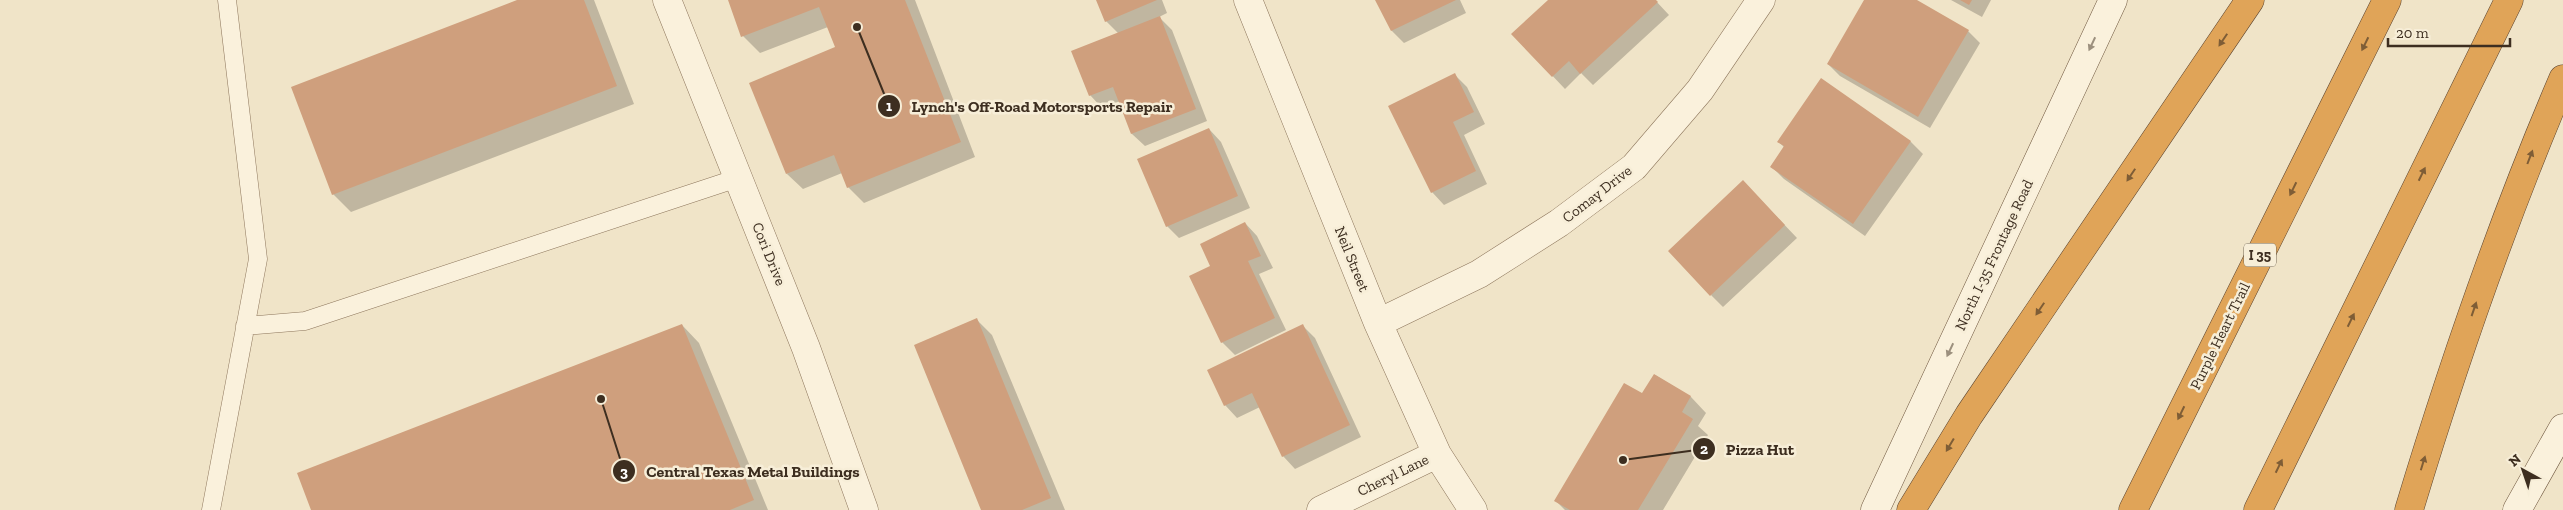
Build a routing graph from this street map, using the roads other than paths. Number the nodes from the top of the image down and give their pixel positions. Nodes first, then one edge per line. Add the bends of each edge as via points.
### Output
1 (227, 0) edge
2 (667, 0) edge
3 (1248, 0) edge
4 (1761, 0) edge
5 (2113, 0) edge
6 (2250, 0) edge
7 (2387, 0) edge
8 (2509, 0) edge
9 (2563, 78) edge
10 (738, 178) junction
11 (1378, 323) junction
12 (245, 326) junction
13 (2563, 428) edge
14 (1437, 454) junction
15 (211, 510) edge
16 (864, 510) edge
17 (1321, 510) edge
18 (1473, 510) edge
19 (1875, 510) edge
20 (1911, 510) edge
21 (2133, 510) edge
22 (2258, 510) edge
23 (2408, 510) edge
24 (2517, 510) edge

1 - 12 lane via 258,259
2 - 10 street, Cori Drive
3 - 11 street, Neil Street
4 - 11 street, Comay Drive via 1700,90 1634,167 1559,223 1479,274
5 -> 19 street, North I-35 Frontage Road
6 -> 20 highway via 1969,415
7 -> 21 highway, Purple Heart Trail / I 35
22 -> 8 highway
23 -> 9 highway via 2486,273
10 - 12 lane via 305,321
10 - 16 street, Cori Drive via 806,348
11 - 14 street, Neil Street
12 - 15 lane
13 - 24 street
14 - 17 street, Cheryl Lane
14 - 18 street, Neil Street

